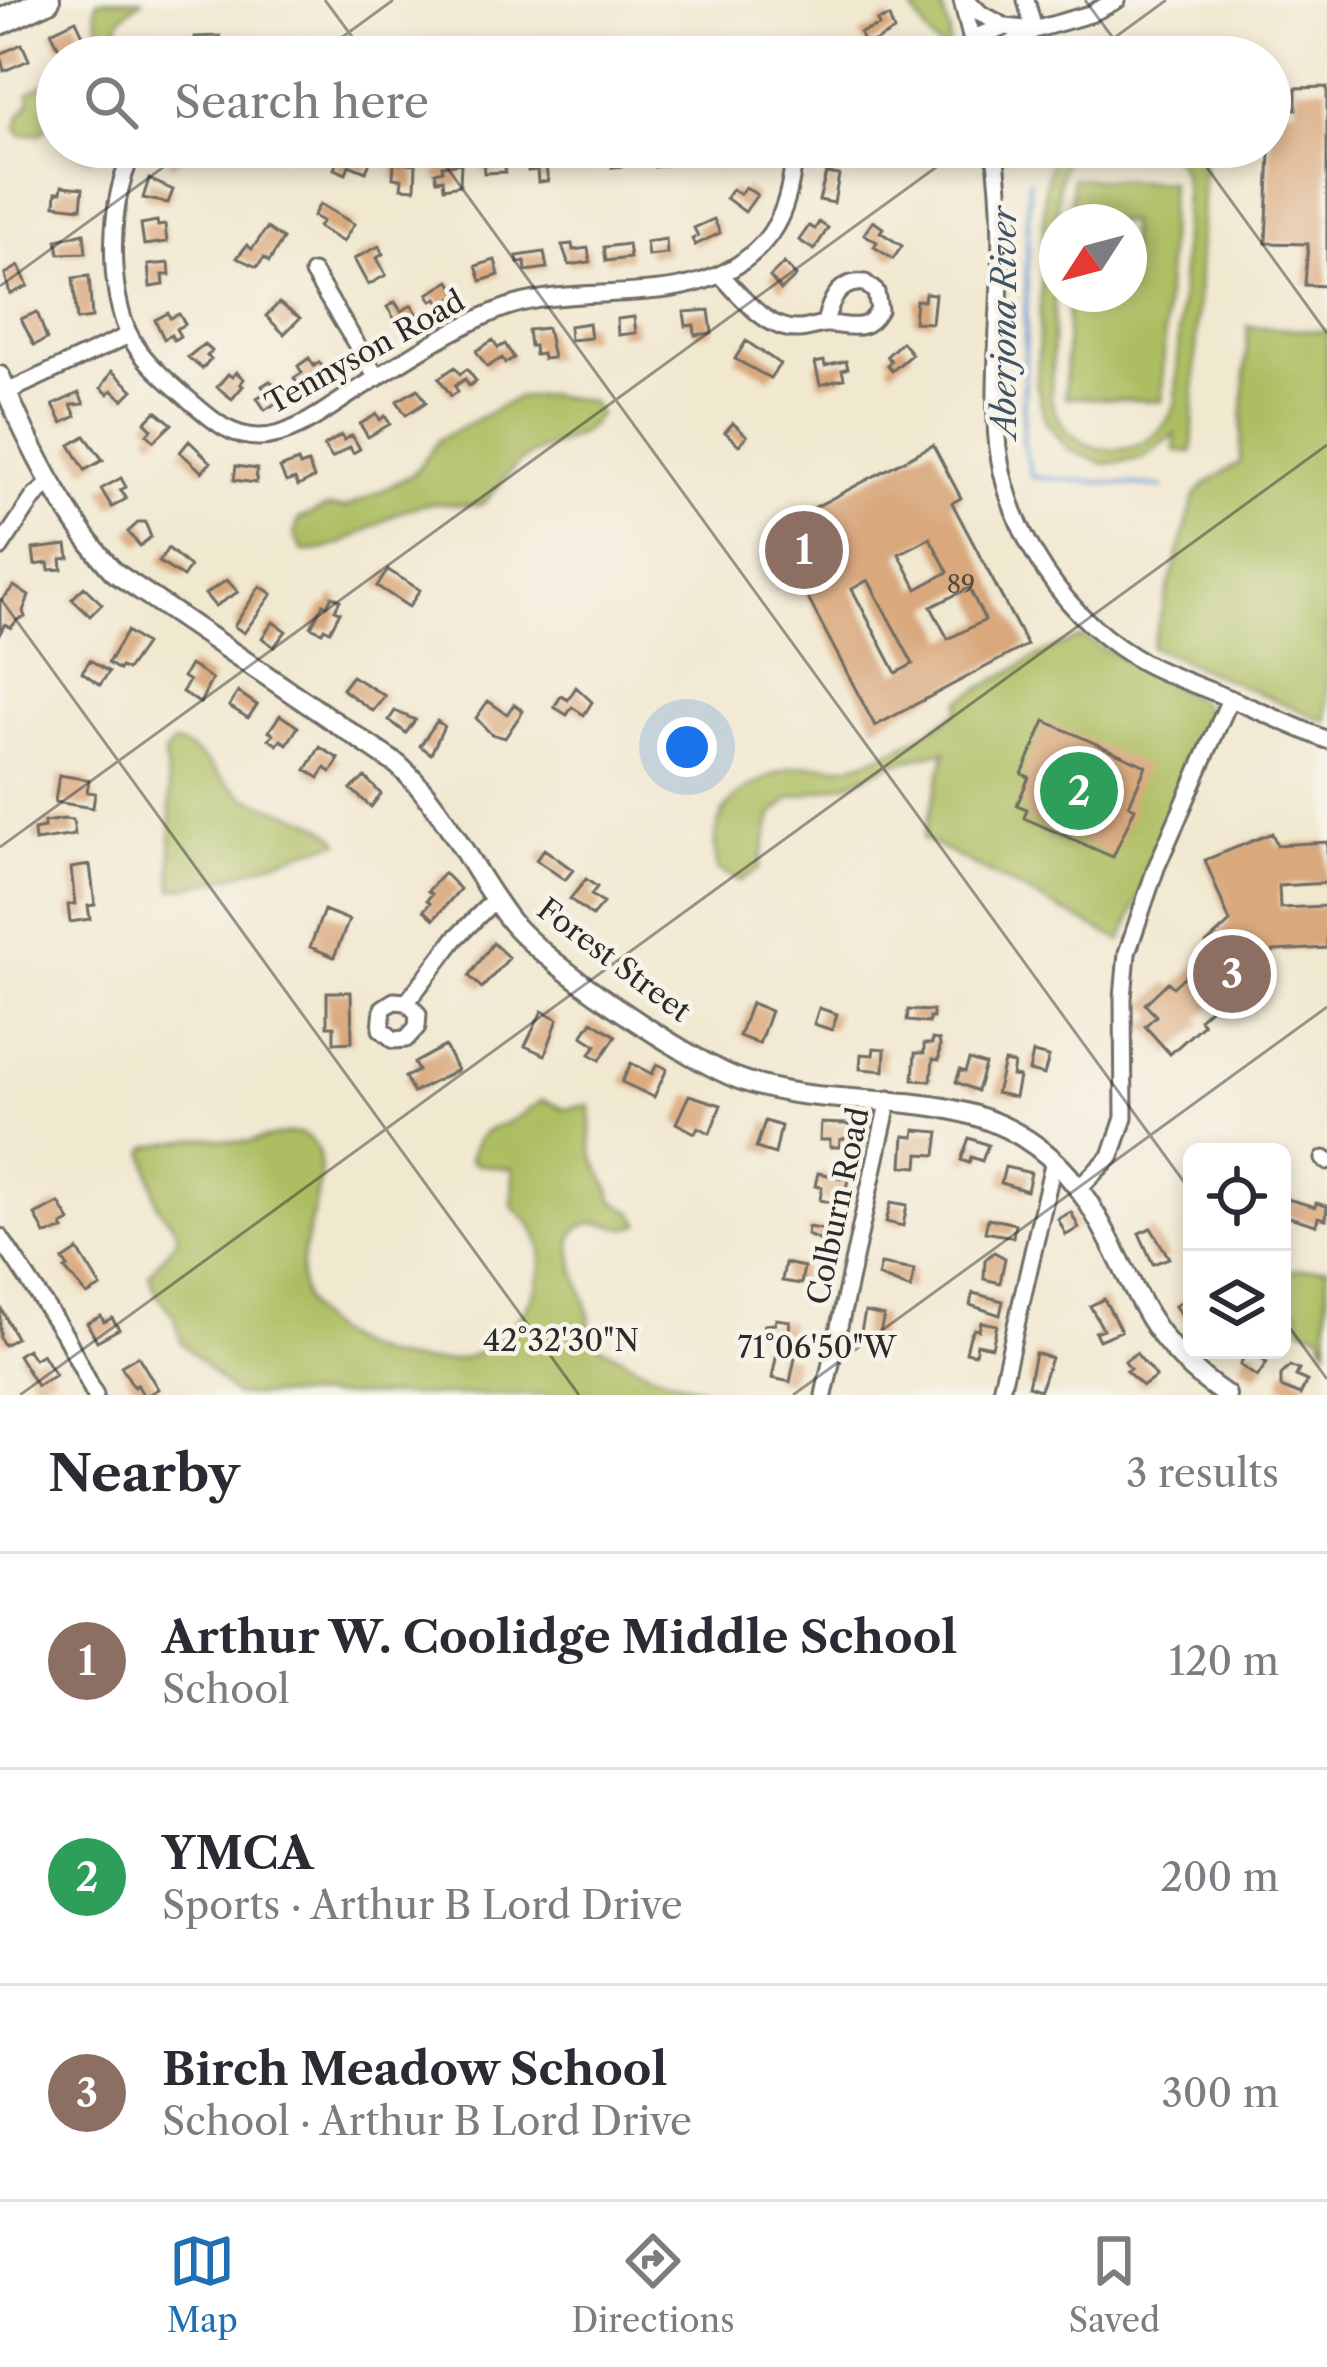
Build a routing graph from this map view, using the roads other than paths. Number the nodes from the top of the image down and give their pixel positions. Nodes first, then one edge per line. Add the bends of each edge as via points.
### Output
1 (47, 0) edge
2 (964, 0) edge
3 (1026, 0) edge
4 (1117, 0) edge
5 (0, 22) edge
6 (1006, 27) junction
7 (1034, 30) junction
8 (971, 36) edge
9 (977, 36) edge
10 (1024, 36) edge
11 (126, 168) edge
12 (793, 168) edge
13 (996, 168) edge
14 (313, 273) dead end
15 (721, 275) junction
16 (826, 323) dead end
17 (129, 335) junction
18 (377, 377) junction
19 (3, 384) edge
20 (52, 482) junction
21 (0, 548) edge
22 (1230, 699) junction
23 (1327, 740) edge
24 (495, 899) junction
25 (406, 1002) dead end
26 (889, 1099) junction
27 (1054, 1160) junction
28 (1080, 1187) junction
29 (0, 1237) edge
30 (95, 1395) edge
31 (824, 1395) edge
32 (1000, 1395) edge
33 (1226, 1395) edge

1 - 5 main road
2 - 6 street
2 - 8 street
3 - 7 street
4 - 7 street
6 - 7 street
6 - 9 street
7 - 10 street
11 - 17 street via 113,223
12 - 15 street, Tennyson Road via 776,229
13 - 22 street via 1004,232 996,422 1012,507 1054,582 1092,625 1140,660
14 - 18 street
15 - 16 street via 782,327
15 - 18 street, Tennyson Road via 514,305
17 - 18 street, Tennyson Road via 208,417 248,436 294,427
17 - 19 street
19 - 20 street, Forest Street
20 - 21 street
20 - 24 street, Forest Street via 125,581 407,773 443,814
22 - 23 street
22 - 28 street via 1126,953 1124,1118 1111,1156
24 - 25 street
24 - 26 street, Forest Street via 538,948 707,1064 799,1094
26 - 27 street, Forest Street via 977,1114
26 - 31 street, Colburn Road
27 - 28 street, Forest Street
27 - 32 street
28 - 33 street, Forest Street via 1162,1336
29 - 30 street

